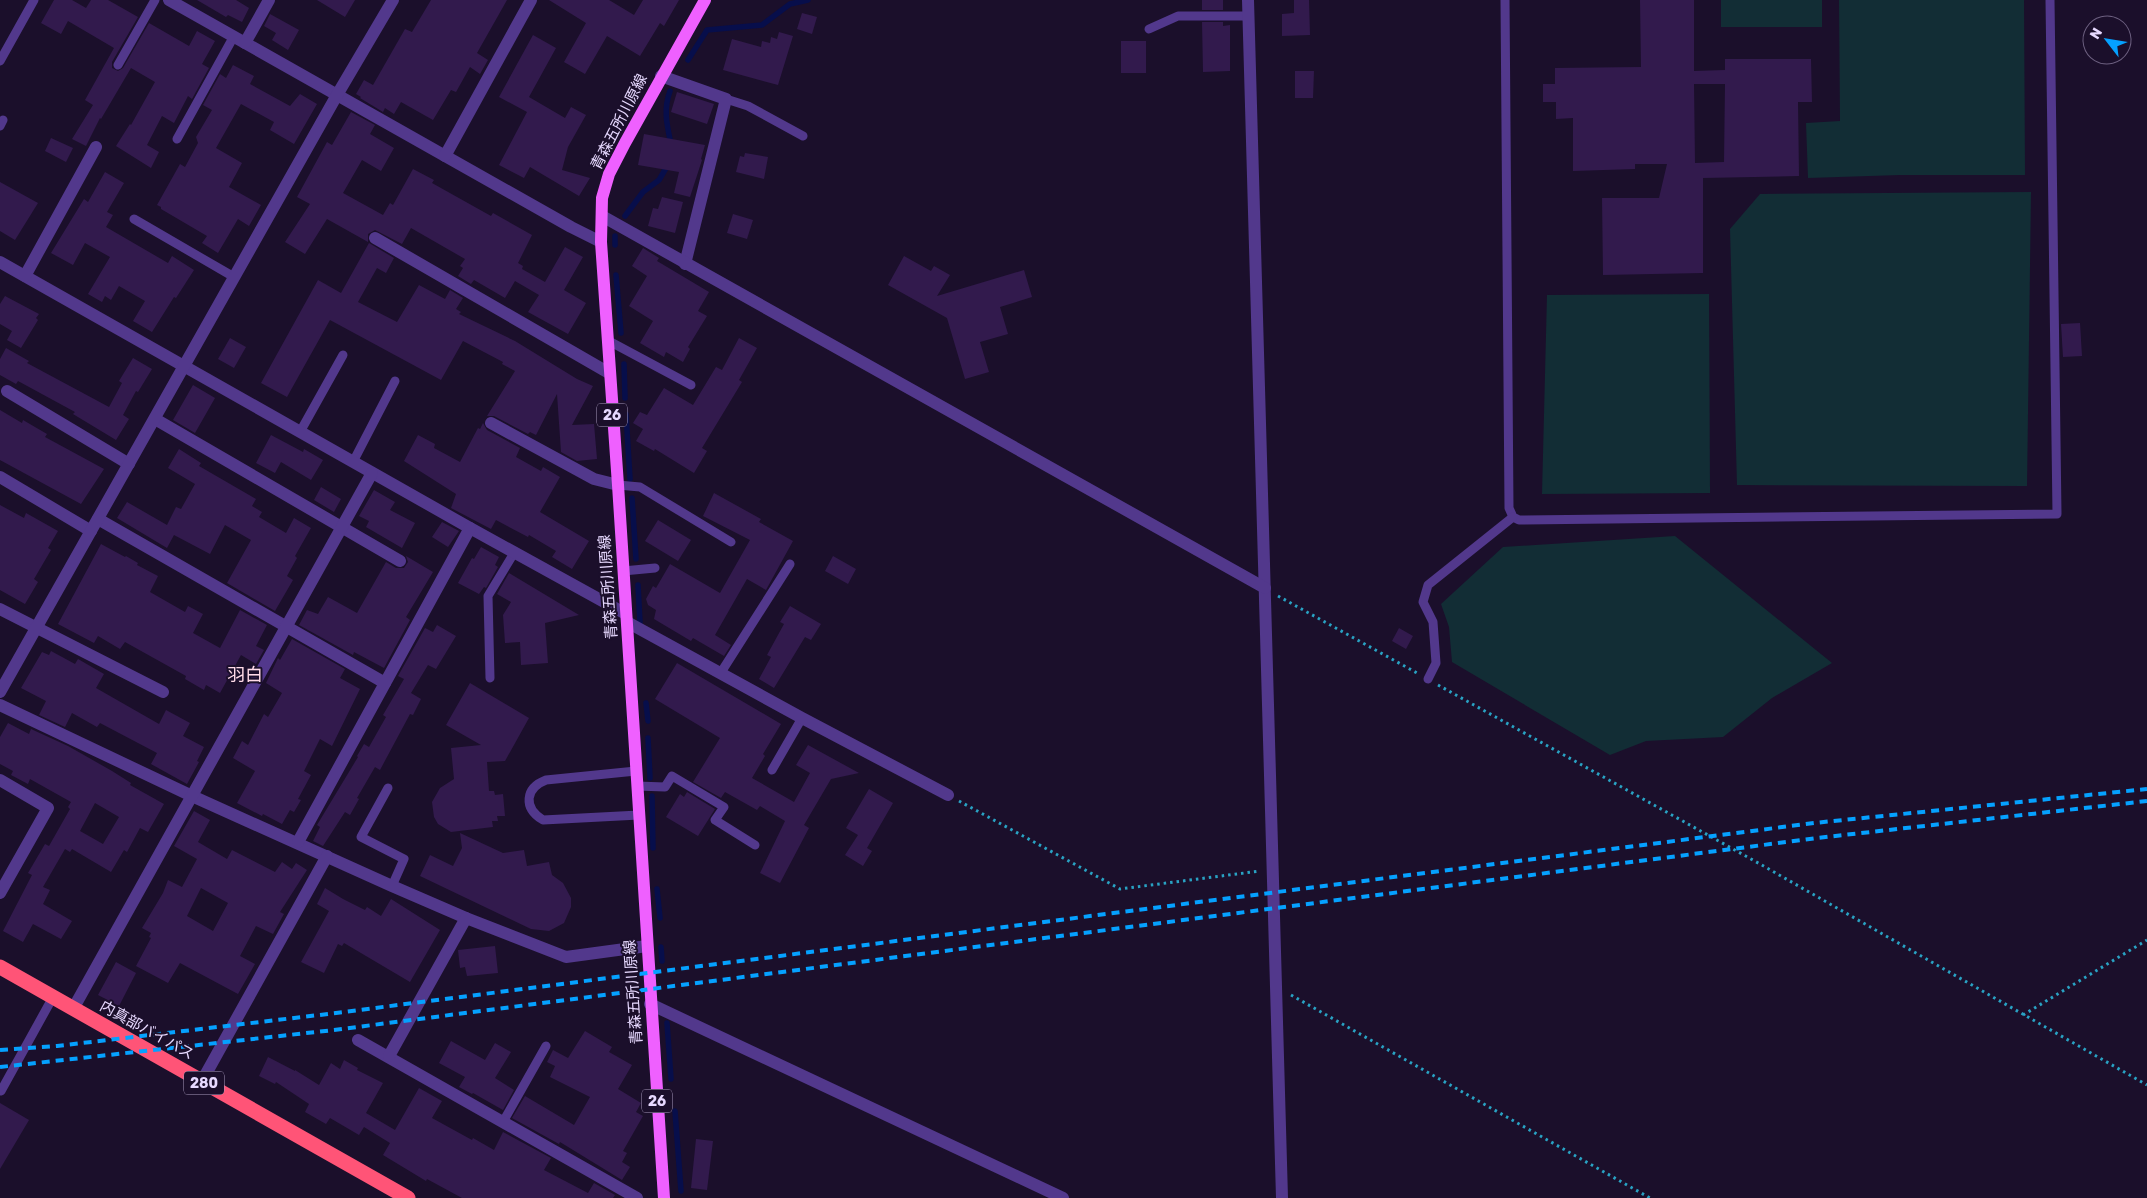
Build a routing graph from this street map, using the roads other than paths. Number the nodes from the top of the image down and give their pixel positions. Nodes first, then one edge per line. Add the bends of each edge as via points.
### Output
1 (34, 0) edge
2 (155, 0) edge
3 (169, 0) edge
4 (270, 0) edge
5 (393, 0) edge
6 (531, 0) edge
7 (705, 0) edge
8 (1248, 0) edge
9 (1505, 0) edge
10 (2050, 0) edge
11 (1248, 16) junction
12 (1149, 29) dead end
13 (239, 40) junction
14 (0, 61) edge
15 (118, 65) dead end
16 (662, 76) junction
17 (337, 94) junction
18 (726, 99) junction
19 (803, 136) dead end
20 (177, 139) dead end
21 (96, 148) dead end
22 (445, 156) junction
23 (602, 216) junction
24 (134, 220) dead end
25 (375, 238) dead end
26 (601, 242) junction
27 (0, 262) edge
28 (685, 264) junction
29 (25, 276) junction
30 (234, 277) junction
31 (607, 340) junction
32 (343, 355) dead end
33 (184, 367) junction
34 (608, 373) junction
35 (395, 381) dead end
36 (691, 386) dead end
37 (7, 392) dead end
38 (155, 419) junction
39 (491, 423) dead end
40 (300, 432) junction
41 (353, 462) junction
42 (129, 464) junction
43 (372, 473) junction
44 (0, 477) edge
45 (618, 485) junction
46 (1513, 516) junction
47 (98, 519) junction
48 (341, 527) junction
49 (470, 528) junction
50 (91, 531) junction
51 (731, 542) dead end
52 (514, 553) junction
53 (400, 562) dead end
54 (790, 564) dead end
55 (656, 568) dead end
56 (623, 571) junction
57 (1264, 588) junction
58 (0, 608) edge
59 (626, 618) junction
60 (286, 627) junction
61 (35, 628) junction
62 (720, 674) junction
63 (490, 678) dead end
64 (1428, 679) road end
65 (385, 683) junction
66 (0, 692) edge
67 (163, 692) dead end
68 (0, 705) edge
69 (802, 718) junction
70 (772, 770) dead end
71 (636, 771) junction
72 (0, 780) edge
73 (637, 786) junction
74 (388, 788) dead end
75 (948, 795) road end
76 (192, 796) junction
77 (638, 815) junction
78 (298, 842) junction
79 (755, 845) dead end
80 (327, 856) junction
81 (392, 886) junction
82 (0, 893) edge
83 (466, 918) junction
84 (647, 946) junction
85 (0, 967) edge
86 (53, 997) junction
87 (650, 1004) junction
88 (74, 1009) junction
89 (358, 1040) dead end
90 (546, 1046) dead end
91 (389, 1056) junction
92 (202, 1081) junction
93 (1, 1091) edge
94 (503, 1122) junction
95 (408, 1198) edge
96 (637, 1198) edge
97 (664, 1198) edge
98 (1063, 1198) edge
99 (1282, 1198) edge

1 - 14 lane
2 - 15 lane
3 - 13 street
4 - 13 street
5 - 17 street
6 - 22 street
7 - 16 main road, 青森五所川原線 / 26
8 - 11 street
9 - 46 lane via 1510,508
10 - 46 lane via 2057,514 1519,520
11 - 12 lane via 1178,16
11 - 57 street
13 - 17 street
13 - 20 lane
16 - 18 street
16 - 23 main road, 青森五所川原線 / 26 via 609,174 602,198
17 - 22 street
17 - 30 street
18 - 19 lane via 748,106
18 - 28 street
21 - 29 street
22 - 26 street
23 - 26 main road, 青森五所川原線 / 26
23 - 28 street
24 - 30 lane
25 - 34 street
26 - 31 main road, 青森五所川原線 / 26
27 - 29 street
28 - 57 street
29 - 33 street
30 - 33 street
31 - 34 main road, 青森五所川原線 / 26
31 - 36 lane
32 - 40 lane
33 - 38 street
33 - 40 street
34 - 45 main road, 青森五所川原線 / 26
35 - 41 lane
37 - 42 street
38 - 42 street
38 - 48 street
39 - 45 street via 594,479
40 - 41 street
41 - 43 street
42 - 47 street
43 - 48 street
43 - 49 street
44 - 50 street
45 - 51 lane via 640,487
45 - 56 main road, 青森五所川原線 / 26
46 - 64 lane via 1428,585 1423,602 1433,622 1436,663
47 - 50 street
47 - 60 street
48 - 53 street
48 - 60 street
49 - 52 street
49 - 65 street
50 - 61 street
52 - 59 street
52 - 63 lane via 488,596
54 - 62 lane
55 - 56 lane
56 - 59 main road, 青森五所川原線 / 26
57 - 99 street
58 - 61 street
59 - 62 street
59 - 71 main road, 青森五所川原線 / 26
60 - 65 street
60 - 76 street
61 - 66 street
61 - 67 street
62 - 69 street
65 - 78 street
68 - 76 street
69 - 70 lane
69 - 75 street
71 - 73 main road, 青森五所川原線 / 26
71 - 77 lane via 546,780 538,783 529,799 530,808 543,820
72 - 82 street via 48,808
73 - 77 main road, 青森五所川原線 / 26
73 - 79 lane via 666,787 672,776 724,807 715,820
74 - 81 lane via 362,837 404,859
76 - 78 street
76 - 88 street
77 - 84 main road, 青森五所川原線 / 26
78 - 80 street
80 - 81 street
80 - 92 street
81 - 83 street
83 - 84 street via 566,957
83 - 91 street
84 - 87 main road, 青森五所川原線 / 26
85 - 86 highway, 内真部バイパス / 280
86 - 88 highway, 内真部バイパス / 280
86 - 93 lane
87 - 97 main road, 青森五所川原線 / 26
87 - 98 street
88 - 92 highway, 内真部バイパス / 280
89 - 91 street
90 - 94 lane
91 - 94 street
92 - 95 highway, 内真部バイパス / 280
94 - 96 street

